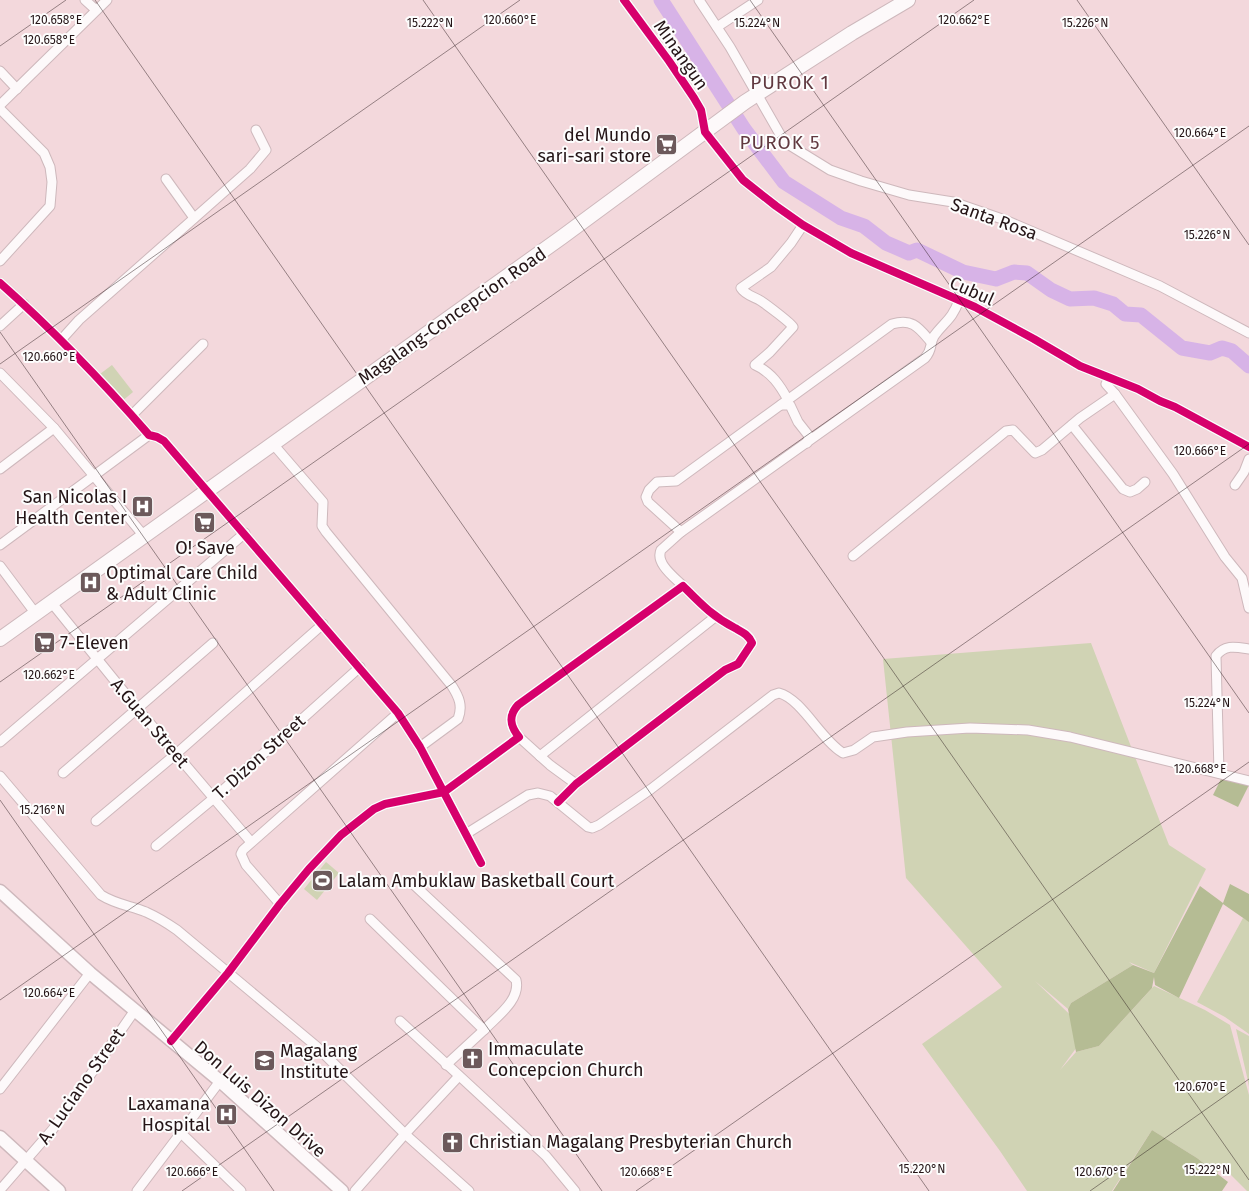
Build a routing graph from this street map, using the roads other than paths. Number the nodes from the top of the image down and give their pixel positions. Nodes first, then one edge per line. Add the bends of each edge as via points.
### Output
1 (86, 0) edge
2 (106, 0) edge
3 (624, 0) edge
4 (699, 0) edge
5 (758, 0) edge
6 (908, 0) edge
7 (96, 10) junction
8 (717, 27) junction
9 (0, 72) edge
10 (17, 89) junction
11 (758, 93) junction
12 (0, 107) edge
13 (708, 129) junction
14 (256, 130) dead end
15 (166, 179) dead end
16 (194, 218) junction
17 (802, 225) junction
18 (0, 261) edge
19 (0, 283) edge
20 (959, 300) junction
21 (24, 304) junction
22 (0, 326) edge
23 (1249, 333) edge
24 (62, 340) junction
25 (931, 342) junction
26 (203, 344) dead end
27 (0, 373) edge
28 (1109, 378) junction
29 (1115, 394) junction
30 (785, 403) junction
31 (132, 416) junction
32 (1072, 425) junction
33 (54, 428) junction
34 (149, 435) junction
35 (807, 443) junction
36 (273, 444) junction
37 (1248, 449) edge
38 (1249, 459) edge
39 (1, 465) edge
40 (95, 476) junction
41 (1145, 482) dead end
42 (1234, 485) dead end
43 (207, 492) junction
44 (682, 532) junction
45 (244, 533) junction
46 (144, 536) junction
47 (0, 545) edge
48 (853, 556) dead end
49 (0, 566) edge
50 (683, 586) junction
51 (51, 602) junction
52 (1249, 608) edge
53 (36, 614) junction
54 (715, 617) junction
55 (323, 624) junction
56 (0, 639) edge
57 (213, 643) dead end
58 (1249, 649) edge
59 (96, 658) junction
60 (360, 668) junction
61 (137, 708) junction
62 (398, 713) junction
63 (519, 737) junction
64 (0, 742) edge
65 (420, 747) junction
66 (176, 754) junction
67 (540, 756) junction
68 (63, 773) dead end
69 (1219, 773) junction
70 (0, 776) edge
71 (1249, 781) edge
72 (576, 784) junction
73 (444, 792) junction
74 (214, 798) junction
75 (558, 802) junction
76 (96, 821) dead end
77 (466, 834) junction
78 (251, 842) junction
79 (156, 846) dead end
80 (481, 864) dead end
81 (411, 882) dead end
82 (0, 891) edge
83 (280, 904) junction
84 (370, 920) dead end
85 (90, 973) junction
86 (228, 973) junction
87 (134, 1010) junction
88 (400, 1021) dead end
89 (484, 1030) junction
90 (171, 1041) junction
91 (446, 1065) junction
92 (459, 1076) junction
93 (220, 1081) junction
94 (0, 1089) edge
95 (181, 1133) junction
96 (405, 1134) junction
97 (0, 1137) edge
98 (26, 1160) junction
99 (142, 1189) edge
100 (0, 1190) edge
101 (59, 1191) edge
102 (241, 1191) edge
103 (342, 1191) edge
104 (355, 1191) edge
105 (469, 1191) edge
106 (575, 1191) edge

1 - 7 street
2 - 7 street
3 - 13 street, Minangun via 670,61 701,110
4 - 8 street, Santa Rosa
5 - 8 street
6 - 11 main road, Magalang-Concepcion Road
7 - 10 street
8 - 11 street, Santa Rosa
9 - 10 street
10 - 12 street
11 - 13 main road, Magalang-Concepcion Road
11 - 23 street, Santa Rosa via 780,136 830,170 909,195 953,202 1005,220 1160,286
12 - 18 street via 44,153 52,182 50,206
13 - 17 street, Cubul via 743,180
13 - 36 main road, Magalang-Concepcion Road
14 - 16 street via 265,152
15 - 16 street
16 - 24 street via 79,320
17 - 20 street, Cubul via 851,253
17 - 30 street via 771,267 741,288 791,322 793,327 755,366 780,385
19 - 21 street
20 - 25 street via 951,319
20 - 28 street, Cubul via 1080,366
21 - 22 street
21 - 24 street
24 - 31 street
25 - 30 street via 909,322 892,324
25 - 35 street via 930,352 918,363
26 - 31 street
27 - 33 street
28 - 29 street via 1106,384
28 - 37 street, Cubul via 1175,407
29 - 32 street
29 - 52 street via 1242,578
30 - 35 street via 790,405 809,436
30 - 44 street via 676,481 657,482 649,490 646,497 651,506
31 - 34 street
32 - 41 street via 1124,488 1130,492
32 - 48 street via 1035,453 1013,430 1006,431
33 - 39 street
33 - 40 street
34 - 40 street
34 - 43 street via 164,441
35 - 44 street
36 - 43 main road, Magalang-Concepcion Road
36 - 65 street via 323,502 322,526 326,532 460,699 458,719
38 - 42 street
40 - 46 street
40 - 47 street
43 - 45 street
43 - 46 main road, Magalang-Concepcion Road
44 - 50 street via 659,554 663,565
45 - 55 street
45 - 59 street
46 - 51 main road, Magalang-Concepcion Road
49 - 53 street
50 - 54 street
50 - 63 street via 518,705 511,719
51 - 53 main road, Magalang-Concepcion Road
51 - 59 street, A.Guan Street
53 - 56 main road, Magalang-Concepcion Road
54 - 67 street
54 - 72 street via 750,638 751,647 738,664 725,670
55 - 60 street
55 - 66 street
57 - 61 street
58 - 69 street via 1228,646 1216,656
59 - 61 street, A.Guan Street
59 - 64 street
60 - 62 street
60 - 74 street, T. Dizon Street
61 - 66 street, A.Guan Street
61 - 68 street
62 - 65 street
62 - 78 street
63 - 67 street
63 - 73 street
65 - 73 street
66 - 74 street, A.Guan Street
66 - 76 street
67 - 72 street
69 - 71 street
69 - 75 street via 1028,730 970,728 907,732 873,737 854,750 843,753 790,698 779,693 599,825 588,826
70 - 86 street via 101,895 160,919
72 - 75 street
73 - 77 street
73 - 83 street via 374,809 324,852
74 - 78 street, A.Guan Street
74 - 79 street, T. Dizon Street
75 - 77 street via 546,794 528,795
77 - 80 street
78 - 83 street via 243,850 242,858
81 - 89 street via 516,980 517,991 512,1000
82 - 85 street, Don Luis Dizon Drive
83 - 86 street
84 - 89 street
85 - 87 street, Don Luis Dizon Drive
85 - 94 street
86 - 90 street
86 - 96 street via 316,1046
87 - 90 street, Don Luis Dizon Drive
87 - 98 street, A. Luciano Street via 53,1128
88 - 91 street
89 - 91 street
90 - 93 street, Don Luis Dizon Drive
91 - 92 street
92 - 96 street
92 - 106 street via 546,1156
93 - 95 street
93 - 103 street, Don Luis Dizon Drive
95 - 99 street
95 - 102 street
96 - 104 street
96 - 105 street
97 - 98 street
98 - 100 street, A. Luciano Street
98 - 101 street

